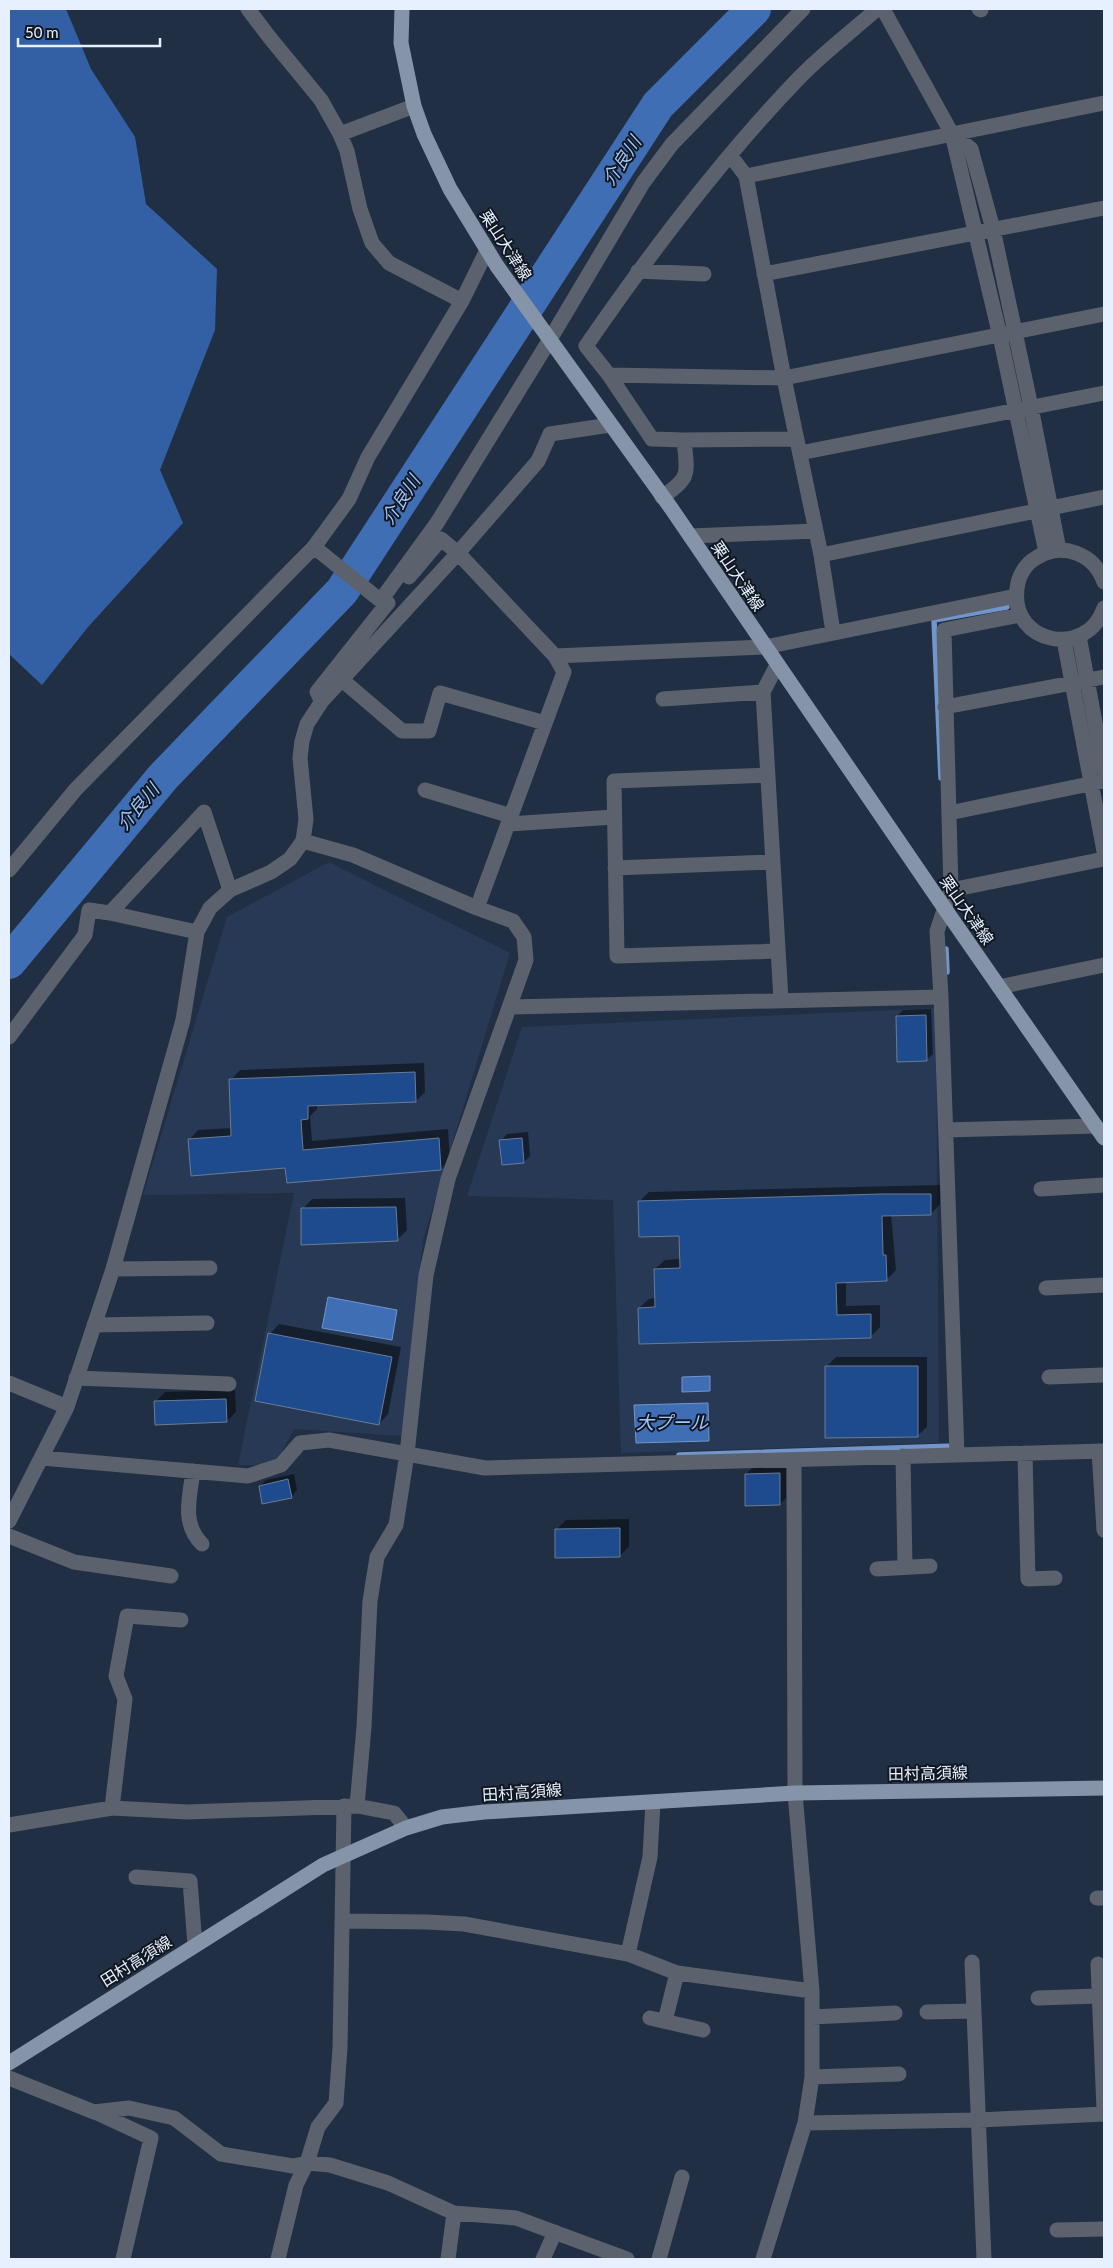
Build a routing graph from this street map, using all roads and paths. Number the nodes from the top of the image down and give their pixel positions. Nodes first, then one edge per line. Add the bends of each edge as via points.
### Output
1 (248, 9) edge
2 (402, 9) edge
3 (803, 9) edge
4 (877, 9) edge
5 (883, 9) edge
6 (1104, 103) edge
7 (414, 106) junction
8 (340, 134) junction
9 (952, 134) junction
10 (730, 155) junction
11 (746, 176) junction
12 (1104, 208) edge
13 (993, 230) junction
14 (976, 232) junction
15 (487, 250) junction
16 (638, 271) junction
17 (704, 274) dead end
18 (764, 274) junction
19 (462, 301) junction
20 (1104, 314) edge
21 (1007, 334) junction
22 (547, 338) junction
23 (609, 375) junction
24 (784, 378) junction
25 (1104, 393) edge
26 (1031, 407) junction
27 (1016, 410) junction
28 (610, 425) junction
29 (684, 440) junction
30 (798, 446) junction
31 (662, 497) junction
32 (1104, 497) edge
33 (1044, 510) junction
34 (816, 531) junction
35 (690, 536) junction
36 (314, 547) junction
37 (1052, 551) junction
38 (458, 553) junction
39 (822, 555) junction
40 (1103, 576) edge
41 (1016, 596) junction
42 (381, 600) junction
43 (1104, 608) edge
44 (1020, 615) junction
45 (833, 632) junction
46 (1079, 636) junction
47 (1064, 640) junction
48 (765, 647) junction
49 (555, 656) junction
50 (777, 665) junction
51 (1104, 677) edge
52 (341, 679) junction
53 (1087, 681) junction
54 (1072, 684) junction
55 (763, 692) junction
56 (663, 699) dead end
57 (322, 701) junction
58 (945, 707) junction
59 (546, 723) junction
60 (1104, 771) edge
61 (768, 774) junction
62 (1098, 783) edge
63 (425, 790) dead end
64 (949, 813) junction
65 (614, 817) junction
66 (510, 820) junction
67 (303, 842) junction
68 (1104, 851) edge
69 (1104, 859) edge
70 (773, 862) junction
71 (615, 868) junction
72 (9, 870) edge
73 (230, 890) junction
74 (951, 890) junction
75 (477, 908) junction
76 (944, 909) junction
77 (110, 913) junction
78 (197, 932) junction
79 (778, 951) junction
80 (1104, 965) edge
81 (999, 987) junction
82 (941, 997) junction
83 (781, 1000) junction
84 (511, 1007) junction
85 (9, 1037) edge
86 (946, 1130) junction
87 (1100, 1132) edge
88 (1104, 1185) edge
89 (1041, 1190) dead end
90 (210, 1268) dead end
91 (113, 1269) junction
92 (1104, 1285) edge
93 (1046, 1288) dead end
94 (207, 1323) dead end
95 (94, 1325) junction
96 (1104, 1374) edge
97 (1049, 1377) dead end
98 (76, 1378) junction
99 (9, 1383) edge
100 (229, 1384) dead end
101 (67, 1407) junction
102 (1102, 1451) edge
103 (1025, 1453) junction
104 (407, 1454) junction
105 (957, 1455) junction
106 (903, 1456) junction
107 (42, 1458) junction
108 (794, 1460) junction
109 (193, 1471) junction
110 (9, 1521) edge
111 (1104, 1530) edge
112 (9, 1536) edge
113 (202, 1544) dead end
114 (930, 1566) dead end
115 (906, 1567) junction
116 (877, 1569) dead end
117 (171, 1576) dead end
118 (1055, 1578) dead end
119 (181, 1620) dead end
120 (1104, 1788) edge
121 (795, 1793) junction
122 (653, 1802) junction
123 (351, 1806) junction
124 (112, 1808) junction
125 (9, 1825) edge
126 (406, 1828) junction
127 (344, 1855) junction
128 (136, 1877) dead end
129 (343, 1922) junction
130 (195, 1945) junction
131 (628, 1954) junction
132 (972, 1962) dead end
133 (1098, 1964) dead end
134 (677, 1973) junction
135 (812, 1991) junction
136 (1099, 1996) junction
137 (1038, 1998) dead end
138 (974, 2011) junction
139 (927, 2012) dead end
140 (894, 2013) dead end
141 (812, 2017) junction
142 (702, 2030) dead end
143 (9, 2062) edge
144 (899, 2074) dead end
145 (812, 2076) junction
146 (9, 2078) edge
147 (1104, 2110) edge
148 (94, 2112) junction
149 (1104, 2114) edge
150 (979, 2120) junction
151 (805, 2123) junction
152 (307, 2163) junction
153 (682, 2177) dead end
154 (454, 2213) junction
155 (1104, 2229) edge
156 (1057, 2230) dead end
157 (555, 2232) junction
158 (618, 2258) edge
159 (123, 2259) edge
160 (278, 2259) edge
161 (448, 2259) edge
162 (543, 2259) edge
163 (659, 2259) edge
164 (764, 2259) edge
165 (984, 2259) edge

1 - 8 street via 322,100
2 - 7 main road, 栗山大津線 via 402,43
3 - 22 street via 672,144 643,183
4 - 10 street via 799,78
5 - 9 street
6 - 9 street
7 - 8 street
7 - 15 main road, 栗山大津線 via 450,189
8 - 19 street via 372,243 389,263
9 - 11 street
9 - 13 street via 971,149
9 - 14 street
10 - 11 street
10 - 16 street
11 - 18 street
12 - 13 street
13 - 14 street
13 - 21 street
14 - 18 street
14 - 21 street
15 - 19 street
15 - 22 main road, 栗山大津線
16 - 17 street
16 - 23 street via 586,346
18 - 24 street
19 - 36 street via 368,456 349,499
20 - 21 street
21 - 24 street
21 - 26 street
21 - 27 street
22 - 28 main road, 栗山大津線
22 - 42 street via 437,524
23 - 24 street
23 - 29 street via 652,439
24 - 30 street
25 - 26 street
26 - 27 street
26 - 33 street
27 - 30 street
27 - 33 street
28 - 31 main road, 栗山大津線
28 - 38 street via 550,434 538,460
29 - 30 street
29 - 31 street via 687,472 680,485
30 - 34 street
31 - 35 main road, 栗山大津線
32 - 33 street
33 - 37 street
33 - 39 street
34 - 35 street
34 - 39 street
35 - 48 main road, 栗山大津線
36 - 42 street
36 - 72 street via 76,789
37 - 40 street via 1071,551 1083,556
37 - 41 street via 1034,559 1024,569
38 - 42 street via 440,539
38 - 49 street
38 - 52 street
39 - 45 street
41 - 44 street
41 - 45 street
42 - 57 street via 317,692
43 - 46 street via 1090,630
44 - 47 street via 1038,634
44 - 58 street via 944,630
45 - 48 street
46 - 47 street
46 - 53 street
47 - 54 street
48 - 49 street
48 - 50 main road, 栗山大津線
49 - 59 street via 564,672
50 - 55 street
50 - 76 main road, 栗山大津線
51 - 53 street
52 - 57 street
52 - 59 street via 402,731 428,731 440,693
53 - 54 street
53 - 60 street
54 - 58 street
54 - 62 street
55 - 56 street
55 - 61 street
57 - 67 street via 307,724 300,758 306,820
58 - 64 street
59 - 66 street
61 - 65 street via 614,781
61 - 70 street
62 - 64 street
62 - 68 street
63 - 66 street
64 - 74 street
65 - 66 street
65 - 71 street
66 - 75 street
67 - 73 street via 290,859 271,872
67 - 75 street via 353,855
69 - 74 street
70 - 71 street
70 - 79 street
71 - 79 street via 617,956
73 - 77 street via 204,812
73 - 78 street via 210,908
74 - 76 street
75 - 84 street via 513,921 524,937 526,960
76 - 81 main road, 栗山大津線
76 - 82 street via 937,932
77 - 78 street
77 - 85 street via 89,910 85,935
78 - 91 street via 183,1020
79 - 83 street
80 - 81 street
81 - 87 main road, 栗山大津線
82 - 83 street
82 - 86 street
83 - 84 street
84 - 104 street via 448,1179 426,1275
86 - 87 street
86 - 105 street
88 - 89 street
90 - 91 street
91 - 95 street
92 - 93 street
94 - 95 street
95 - 98 street
96 - 97 street
98 - 100 street
98 - 101 street
99 - 101 street
101 - 107 street
102 - 103 street
102 - 111 street
103 - 105 street
103 - 118 street via 1028,1579
104 - 108 street via 485,1468
104 - 109 street via 329,1440 300,1443 281,1465 248,1476
104 - 123 street via 396,1525 377,1557 370,1601 364,1727
105 - 106 street
106 - 108 street
106 - 115 street
107 - 109 street
107 - 110 street
108 - 121 street
109 - 113 street via 188,1521 193,1536
112 - 117 street via 74,1562
114 - 115 street
115 - 116 street
119 - 124 street via 127,1616 116,1676 125,1699
120 - 121 main road, 田村高須線
121 - 122 main road, 田村高須線
121 - 135 street
122 - 126 main road, 田村高須線 via 484,1812 442,1818
122 - 131 street via 650,1857
123 - 124 street via 187,1812
123 - 126 street via 394,1813
123 - 127 street
124 - 125 street
126 - 127 main road, 田村高須線
127 - 129 street
127 - 130 main road, 田村高須線
128 - 130 street via 190,1881
129 - 131 street via 464,1924
129 - 152 street via 336,2103 318,2127
130 - 143 main road, 田村高須線
131 - 134 street
132 - 138 street
133 - 136 street
134 - 135 street
134 - 142 street via 657,2020
135 - 141 street
136 - 137 street
136 - 147 street
138 - 139 street
138 - 150 street
140 - 141 street
141 - 145 street
144 - 145 street
145 - 151 street
146 - 148 street
148 - 152 street via 129,2108 174,2118 221,2154 293,2166
148 - 159 street via 151,2138
149 - 150 street
150 - 151 street
150 - 165 street
151 - 164 street
152 - 154 street via 330,2165 388,2183
152 - 160 street via 296,2184
153 - 163 street
154 - 157 street via 516,2218
154 - 161 street
155 - 156 street
157 - 158 street
157 - 162 street

